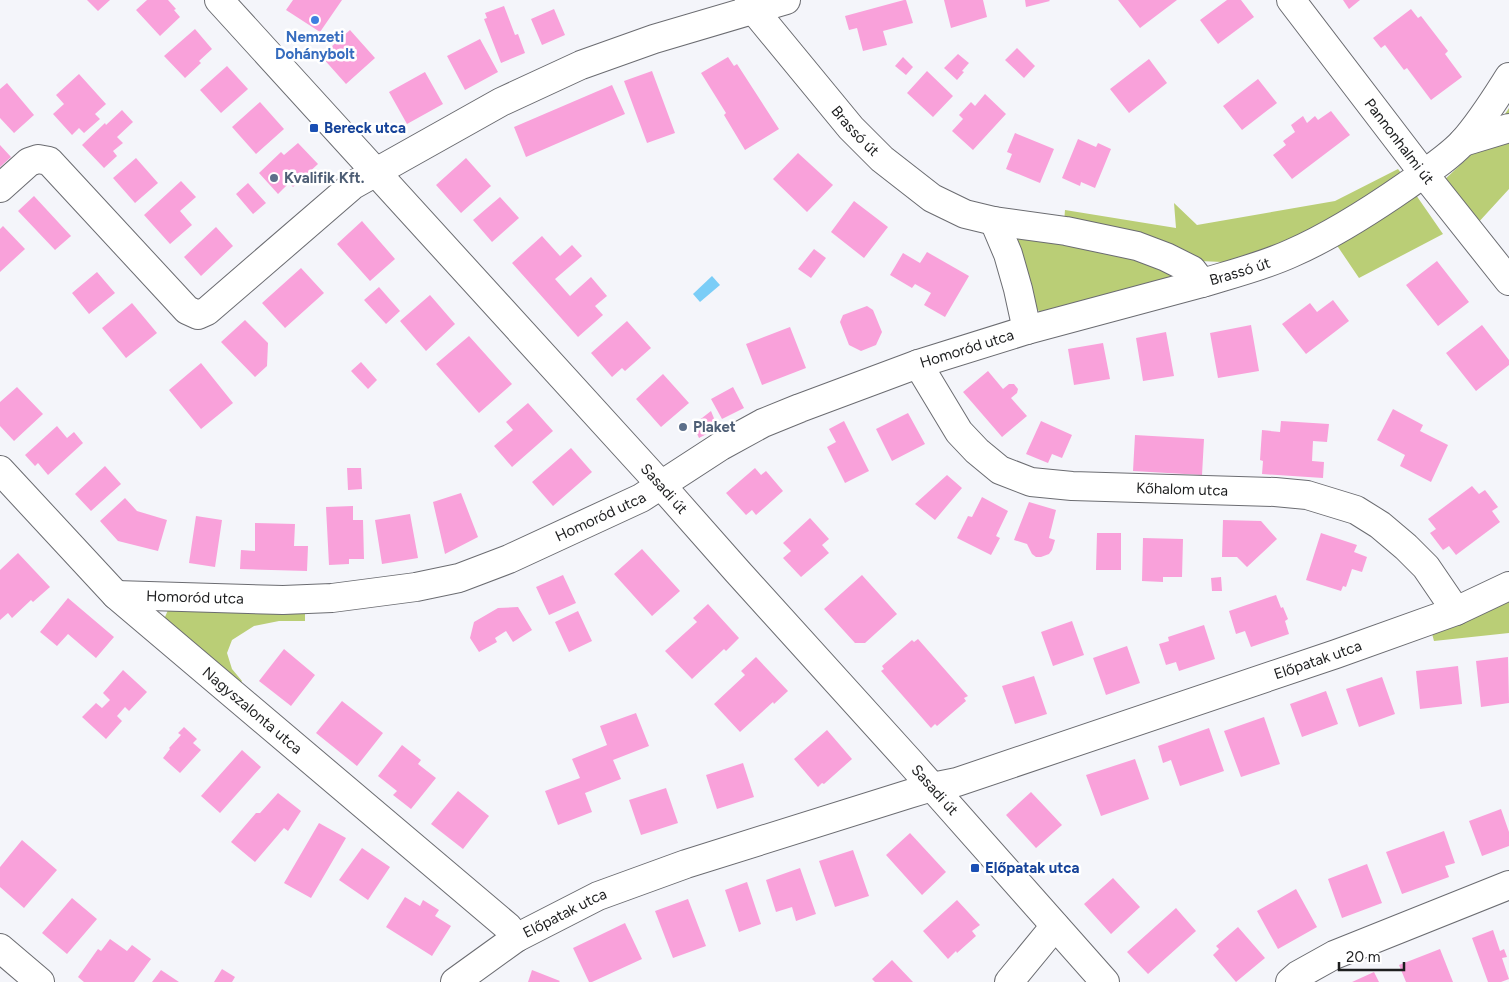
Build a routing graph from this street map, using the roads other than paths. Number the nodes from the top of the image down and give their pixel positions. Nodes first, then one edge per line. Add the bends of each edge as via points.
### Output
1 (219, 0) edge
2 (786, 0) edge
3 (1290, 0) edge
4 (751, 5) edge
5 (1509, 77) edge
6 (1509, 128) edge
7 (1463, 142) junction
8 (375, 172) junction
9 (1424, 174) junction
10 (0, 188) edge
11 (994, 221) junction
12 (1509, 282) edge
13 (1202, 283) junction
14 (1027, 330) junction
15 (918, 364) junction
16 (0, 470) edge
17 (662, 485) junction
18 (1509, 586) edge
19 (116, 595) junction
20 (1456, 611) junction
21 (932, 787) junction
22 (1509, 885) edge
23 (1055, 926) junction
24 (516, 938) junction
25 (2, 954) edge
26 (40, 982) edge
27 (455, 982) edge
28 (1009, 982) edge
29 (1105, 982) edge
30 (1290, 982) edge

1 - 8 street, Sasadi út
2 - 4 street
3 - 9 street, Pannonhalmi út
4 - 8 street via 580,65 501,102
4 - 11 street, Brassó út via 851,128 882,159 932,198 964,214
5 - 7 street, Brassó út
6 - 7 street, Brassó út
7 - 9 street, Brassó út
8 - 10 street via 353,185 207,311 198,315 187,310 49,161 38,159 29,162
8 - 17 street, Sasadi út
9 - 12 street, Pannonhalmi út
9 - 13 street, Brassó út via 1341,229 1267,263
11 - 13 street, Brassó út via 1136,246 1192,270
11 - 14 street via 1008,254
13 - 14 street, Homoród utca
14 - 15 street, Homoród utca
15 - 17 street, Homoród utca via 763,423
15 - 20 street, Kőhalom utca via 959,432 1000,470 1031,482 1072,486 1307,495 1356,510 1406,547 1426,568
16 - 19 street, Nagyszalonta utca
17 - 19 street, Homoród utca via 510,559 459,578 416,588 283,600
17 - 21 street, Sasadi út
18 - 20 street, Előpatak utca
19 - 24 street, Nagyszalonta utca via 508,927
20 - 21 street, Előpatak utca via 957,782
21 - 23 street, Sasadi út
21 - 24 street, Előpatak utca via 624,886 572,908
22 - 30 street via 1334,955
23 - 28 street
23 - 29 street, Sasadi út
24 - 27 street, Előpatak utca
25 - 26 street

